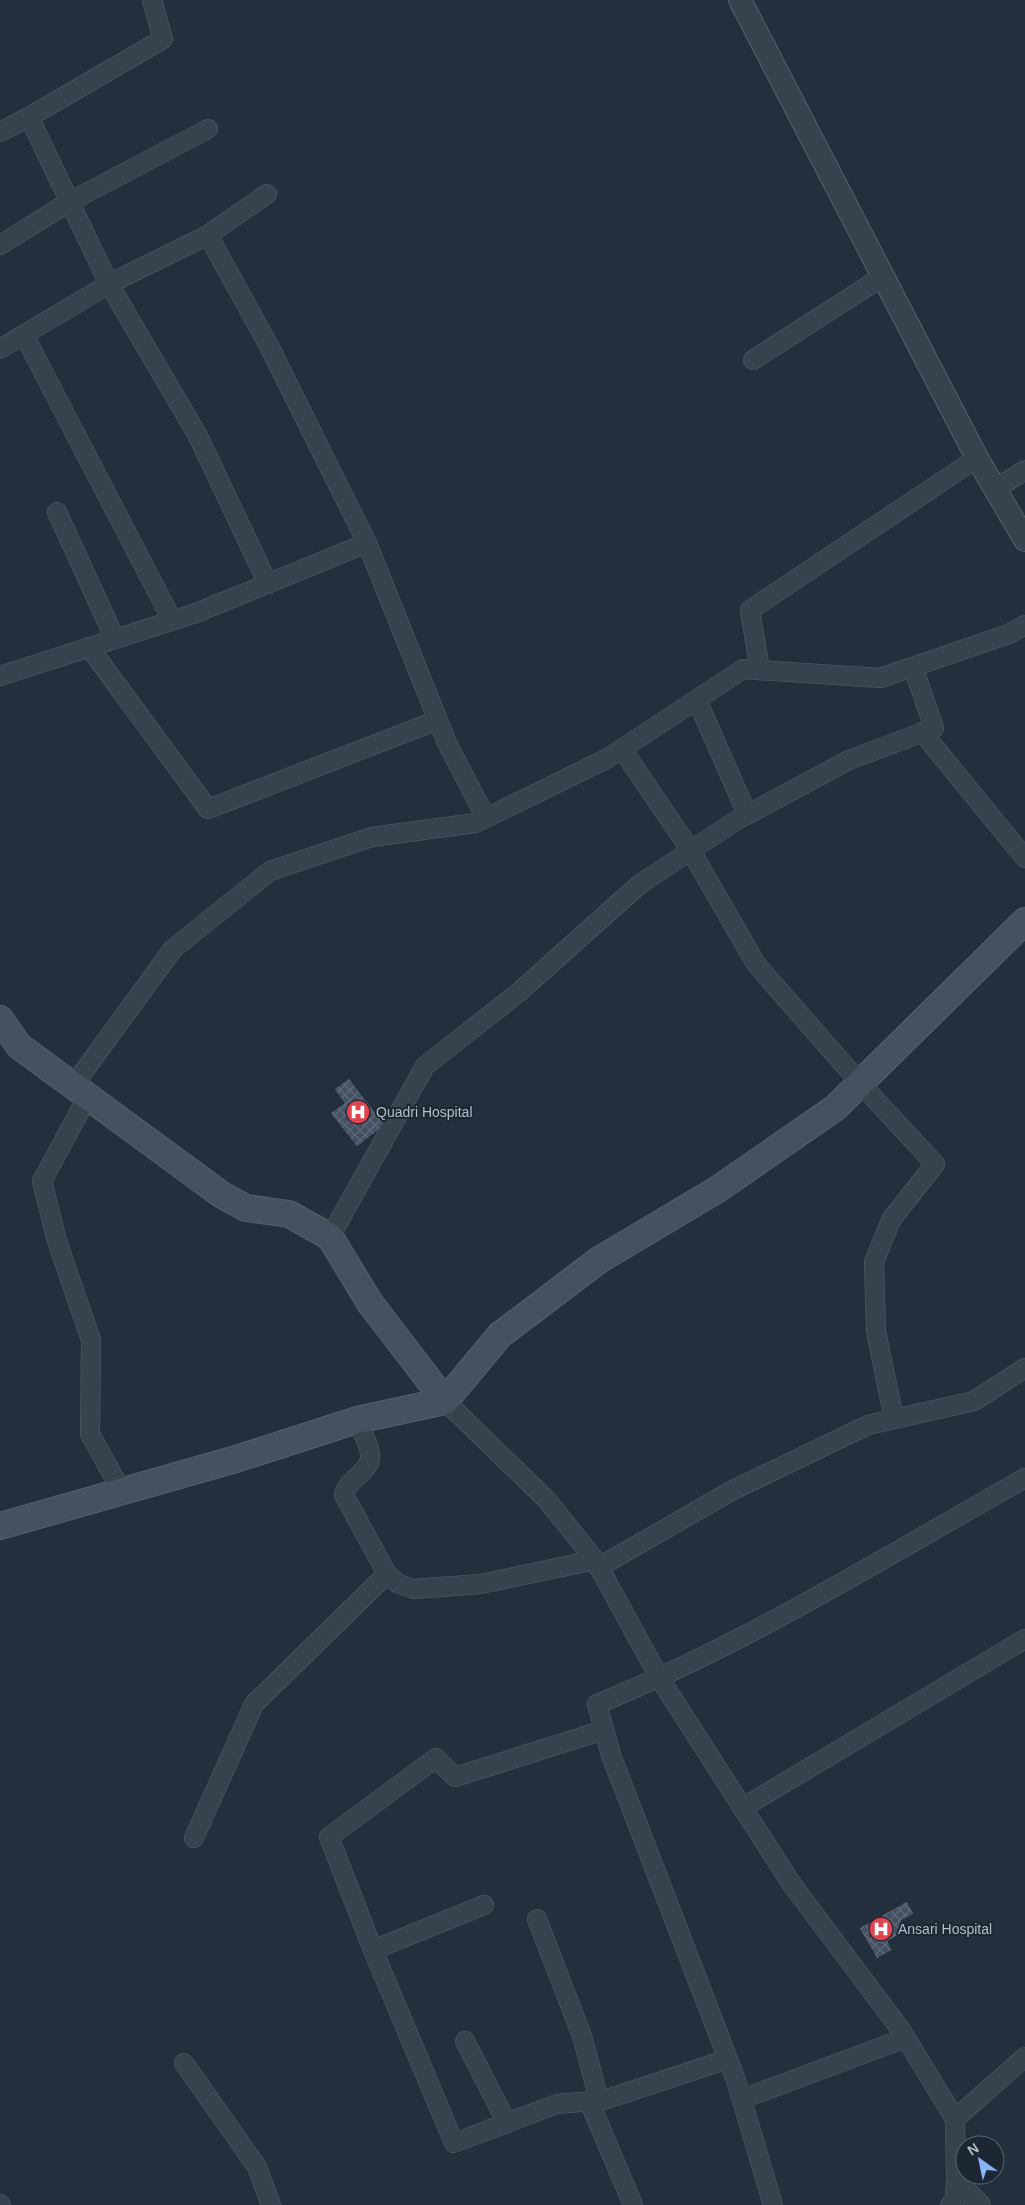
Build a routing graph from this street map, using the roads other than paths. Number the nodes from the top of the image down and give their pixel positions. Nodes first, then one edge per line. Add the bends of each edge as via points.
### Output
1 (152, 0) edge
2 (740, 0) edge
3 (29, 116) junction
4 (208, 129) dead end
5 (0, 132) edge
6 (267, 194) dead end
7 (70, 202) junction
8 (208, 235) junction
9 (0, 244) edge
10 (882, 277) junction
11 (109, 284) junction
12 (24, 334) junction
13 (0, 348) edge
14 (753, 360) dead end
15 (977, 458) junction
16 (1025, 470) edge
17 (996, 488) junction
18 (57, 512) dead end
19 (1025, 540) edge
20 (367, 543) junction
21 (268, 584) junction
22 (172, 620) junction
23 (1025, 625) edge
24 (115, 639) junction
25 (89, 648) junction
26 (913, 667) junction
27 (760, 670) junction
28 (0, 676) edge
29 (697, 700) junction
30 (438, 720) junction
31 (922, 732) junction
32 (622, 749) junction
33 (747, 814) junction
34 (486, 818) junction
35 (691, 851) junction
36 (1025, 858) edge
37 (1025, 921) edge
38 (0, 1019) edge
39 (860, 1083) junction
40 (81, 1091) junction
41 (330, 1237) junction
42 (1025, 1368) edge
43 (446, 1401) junction
44 (894, 1419) junction
45 (357, 1420) junction
46 (1024, 1479) edge
47 (122, 1492) junction
48 (2, 1521) edge
49 (597, 1564) junction
50 (387, 1574) junction
51 (1025, 1639) edge
52 (660, 1679) junction
53 (604, 1730) junction
54 (742, 1808) junction
55 (194, 1838) dead end
56 (484, 1905) dead end
57 (537, 1919) dead end
58 (373, 1950) junction
59 (906, 2038) junction
60 (465, 2041) dead end
61 (1025, 2058) edge
62 (728, 2059) junction
63 (184, 2063) dead end
64 (742, 2099) junction
65 (594, 2100) junction
66 (954, 2119) junction
67 (507, 2123) junction
68 (955, 2148) edge
69 (956, 2185) edge
70 (962, 2185) edge
71 (271, 2205) edge
72 (633, 2205) edge
73 (772, 2205) edge
74 (950, 2205) edge
75 (981, 2205) edge

1 - 3 street via 163,39
2 - 10 street
3 - 5 street
3 - 7 street
4 - 7 street
6 - 8 street
7 - 9 street
7 - 11 street
8 - 11 street
8 - 20 street via 269,346
10 - 14 street
10 - 15 street
11 - 12 street
11 - 21 street via 198,436
12 - 13 street
12 - 22 street
15 - 17 street
15 - 27 street via 750,610
16 - 17 street
17 - 19 street
18 - 24 street
20 - 21 street
20 - 30 street
21 - 22 street
22 - 24 street
23 - 26 street
24 - 25 street
25 - 28 street
25 - 30 street via 208,809
26 - 27 street via 880,678
26 - 31 street via 934,728
27 - 29 street via 743,669
29 - 32 street
29 - 33 street
30 - 34 street via 451,753
31 - 33 street via 849,760
31 - 36 street
32 - 34 street
32 - 35 street
33 - 35 street
34 - 40 street via 475,823 372,837 270,871 173,949
35 - 39 street via 756,964
35 - 41 street via 640,884 518,993 425,1066
37 - 39 main road
38 - 40 main road via 19,1046
39 - 43 main road via 835,1108 718,1189 599,1260 500,1335
39 - 44 street via 935,1164 891,1220 874,1262 876,1331
40 - 41 main road via 222,1195 246,1208 289,1214
40 - 47 street via 42,1180 57,1241 91,1340 90,1434
41 - 43 main road via 370,1303
42 - 44 street via 974,1401
43 - 45 main road
43 - 49 street via 546,1499
44 - 49 street via 868,1425 733,1490
45 - 47 main road
45 - 50 street via 370,1461 345,1487 344,1495
46 - 52 street via 804,1603
47 - 48 main road
49 - 50 street via 481,1584 413,1589 396,1583
49 - 52 street
50 - 55 street via 254,1704
51 - 54 street
52 - 53 street via 597,1704
52 - 54 street
53 - 58 street via 455,1777 436,1758 329,1837
53 - 62 street
54 - 59 street via 791,1883
56 - 58 street
57 - 65 street via 582,2036
58 - 67 street via 454,2143
59 - 64 street
59 - 66 street
60 - 67 street
61 - 66 street
62 - 64 street
62 - 65 street
63 - 71 street via 257,2168
64 - 73 street
65 - 67 street via 557,2104
65 - 72 street
66 - 68 street
69 - 74 street via 955,2202
70 - 75 street

